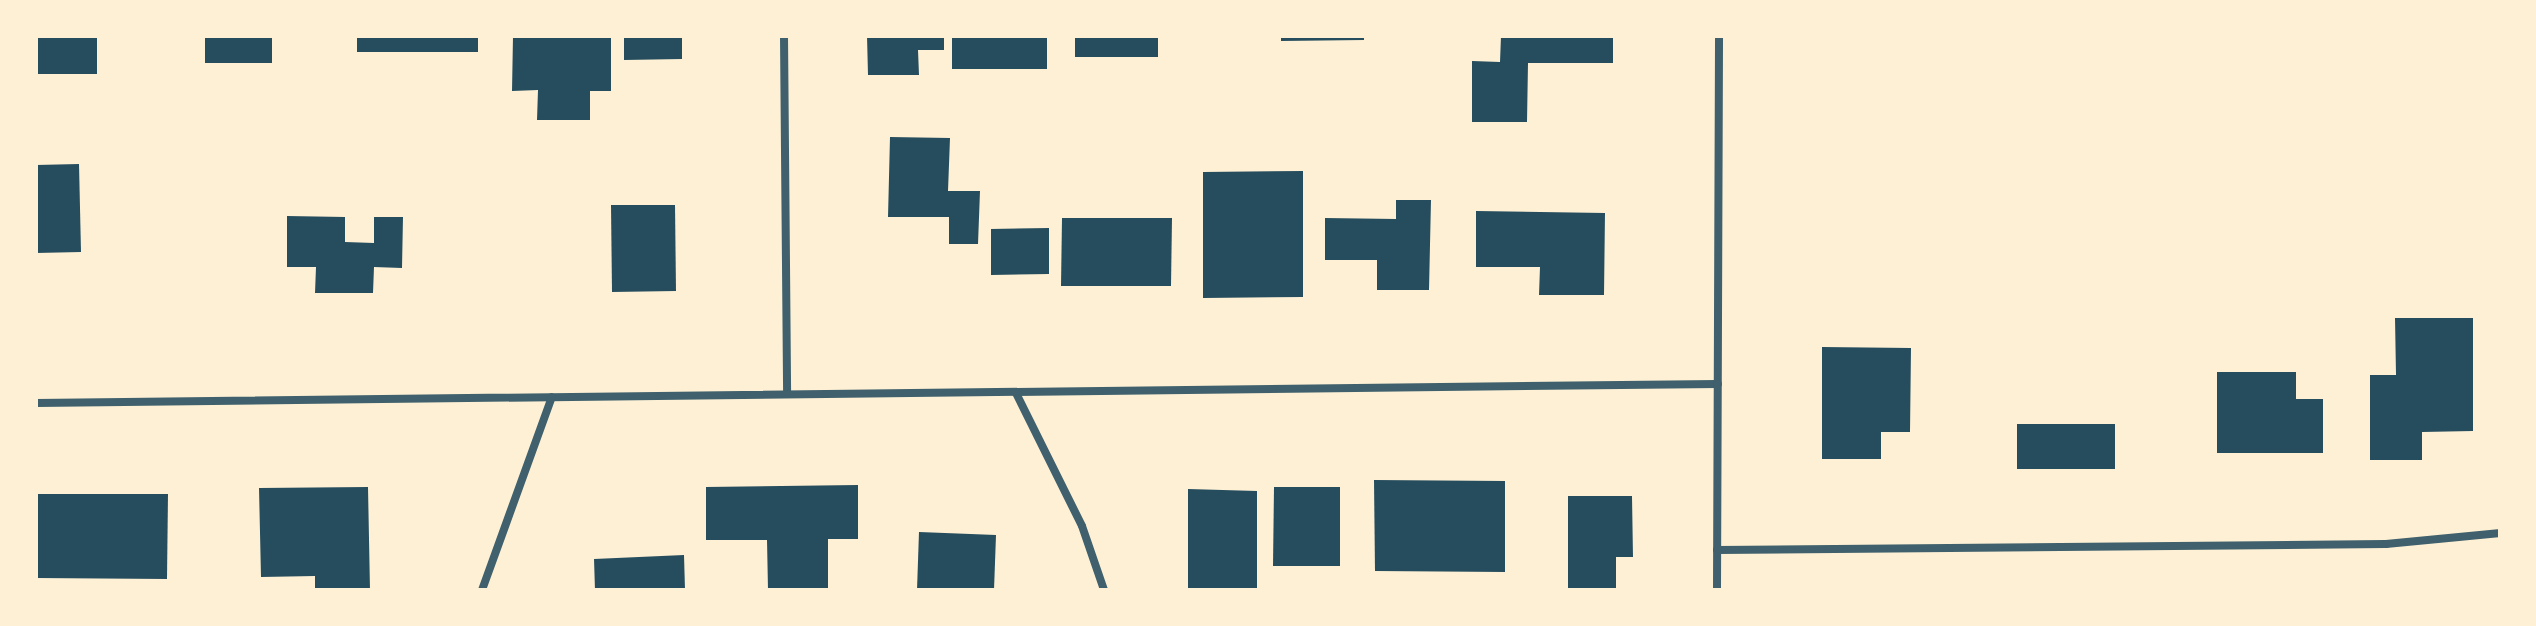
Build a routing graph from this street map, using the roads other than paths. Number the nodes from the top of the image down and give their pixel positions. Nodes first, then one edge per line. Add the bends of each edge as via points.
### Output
1 (784, 36) edge
2 (1719, 36) edge
3 (1718, 384) junction
4 (787, 393) junction
5 (1016, 393) junction
6 (552, 397) junction
7 (36, 403) edge
8 (2500, 533) edge
9 (1717, 550) junction
10 (482, 590) edge
11 (1104, 590) edge
12 (1717, 590) edge

1 - 4 street
2 - 3 street
3 - 5 street
3 - 9 street
4 - 5 street
4 - 6 street
5 - 11 street via 1082,526
6 - 7 street
6 - 10 street
8 - 9 street via 2386,544
9 - 12 street

